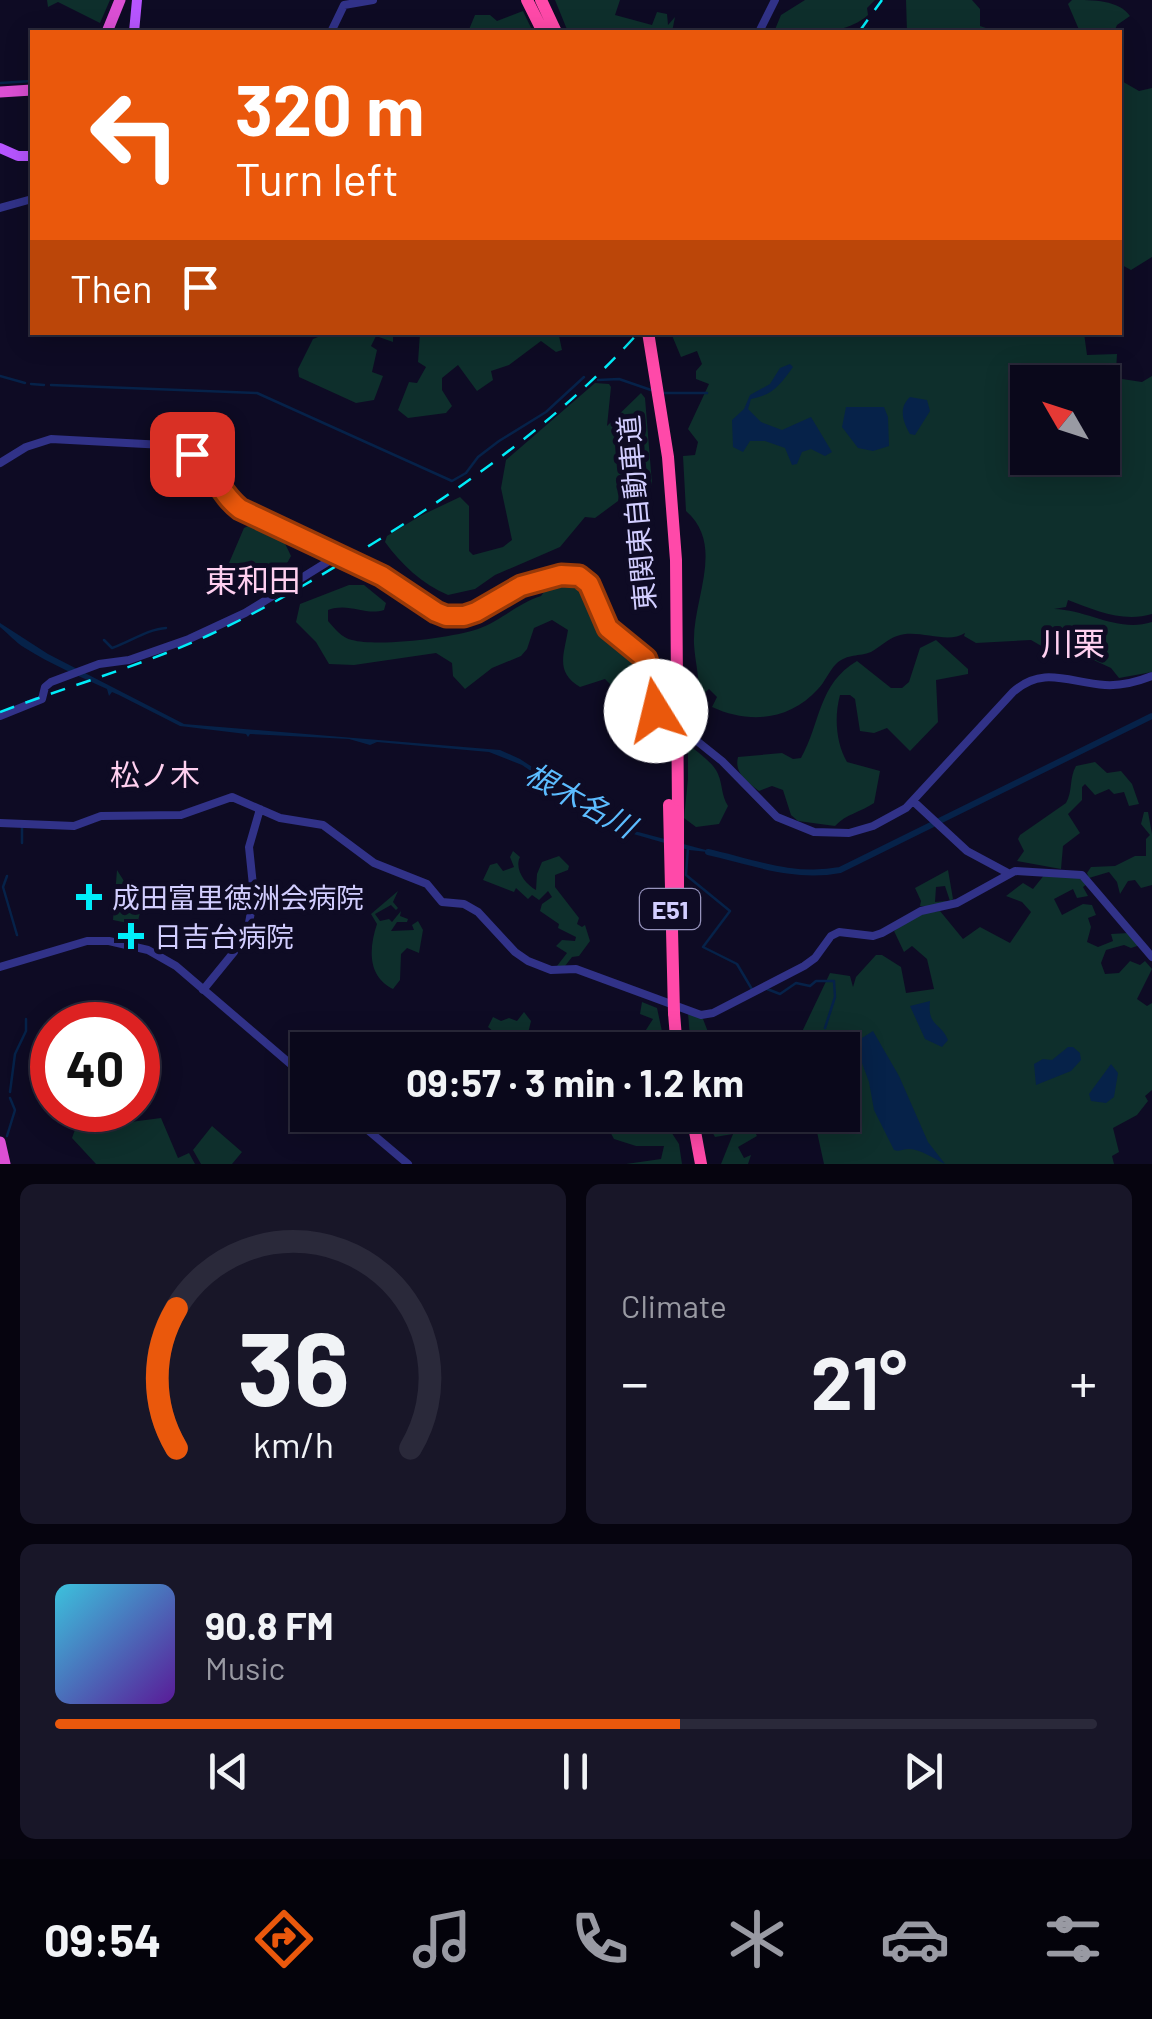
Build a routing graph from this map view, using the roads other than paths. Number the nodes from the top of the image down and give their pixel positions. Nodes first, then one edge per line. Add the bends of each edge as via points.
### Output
1 (117, 0) edge
2 (137, 0) edge
3 (373, 0) edge
4 (536, 0) edge
5 (776, 0) edge
6 (105, 30) edge
7 (134, 30) edge
8 (332, 30) edge
9 (544, 30) edge
10 (555, 30) edge
11 (760, 30) edge
12 (30, 93) edge
13 (0, 95) edge
14 (0, 148) edge
15 (30, 156) edge
16 (30, 200) edge
17 (0, 208) edge
18 (644, 335) edge
19 (648, 354) junction
20 (0, 464) edge
21 (337, 556) junction
22 (1152, 676) edge
23 (0, 716) edge
24 (913, 801) junction
25 (674, 808) junction
26 (260, 809) junction
27 (0, 823) edge
28 (1008, 874) junction
29 (1152, 956) edge
30 (0, 969) edge
31 (203, 990) junction
32 (678, 1014) junction
33 (678, 1032) edge
34 (682, 1032) edge
35 (290, 1064) edge
36 (370, 1132) edge
37 (687, 1132) edge
38 (695, 1132) edge
39 (0, 1142) edge
40 (6, 1164) edge
41 (408, 1164) edge
42 (692, 1164) edge
43 (701, 1164) edge

1 - 6 highway
2 - 7 main road
3 - 8 street via 344,6
4 - 9 highway
4 - 10 highway
5 - 11 street
12 - 13 highway
14 - 15 main road
16 - 17 street
18 - 19 highway, 東関東自動車道 / E51
19 - 25 highway, 東関東自動車道 / E51 via 661,472
19 - 25 highway, 東関東自動車道 / E51 via 668,457 676,560
20 - 21 street via 51,439 164,445 199,459 240,509
21 - 23 street via 219,626 65,676 47,684 42,699
21 - 24 street, bridge via 446,616 476,612 521,586 579,576 608,628 646,659 656,711 722,762 762,805 801,829 838,834 862,830
22 - 24 street via 1108,685 1050,676 1026,682
24 - 28 street via 967,851
25 - 32 highway, 東関東自動車道 / E51, bridge
26 - 27 street via 229,797 181,815 106,816 74,826
26 - 28 street via 323,825 374,863 427,884 442,902 478,912 520,956 540,966 576,969 706,1016 811,961 830,936 876,935
26 - 31 street via 250,848 249,924
28 - 29 street via 1023,869 1082,875
30 - 31 street via 104,946 155,958
31 - 35 street
32 - 33 highway, 東関東自動車道 / E51
32 - 34 highway, 東関東自動車道 / E51
36 - 41 street
37 - 42 highway
38 - 43 highway
39 - 40 highway

